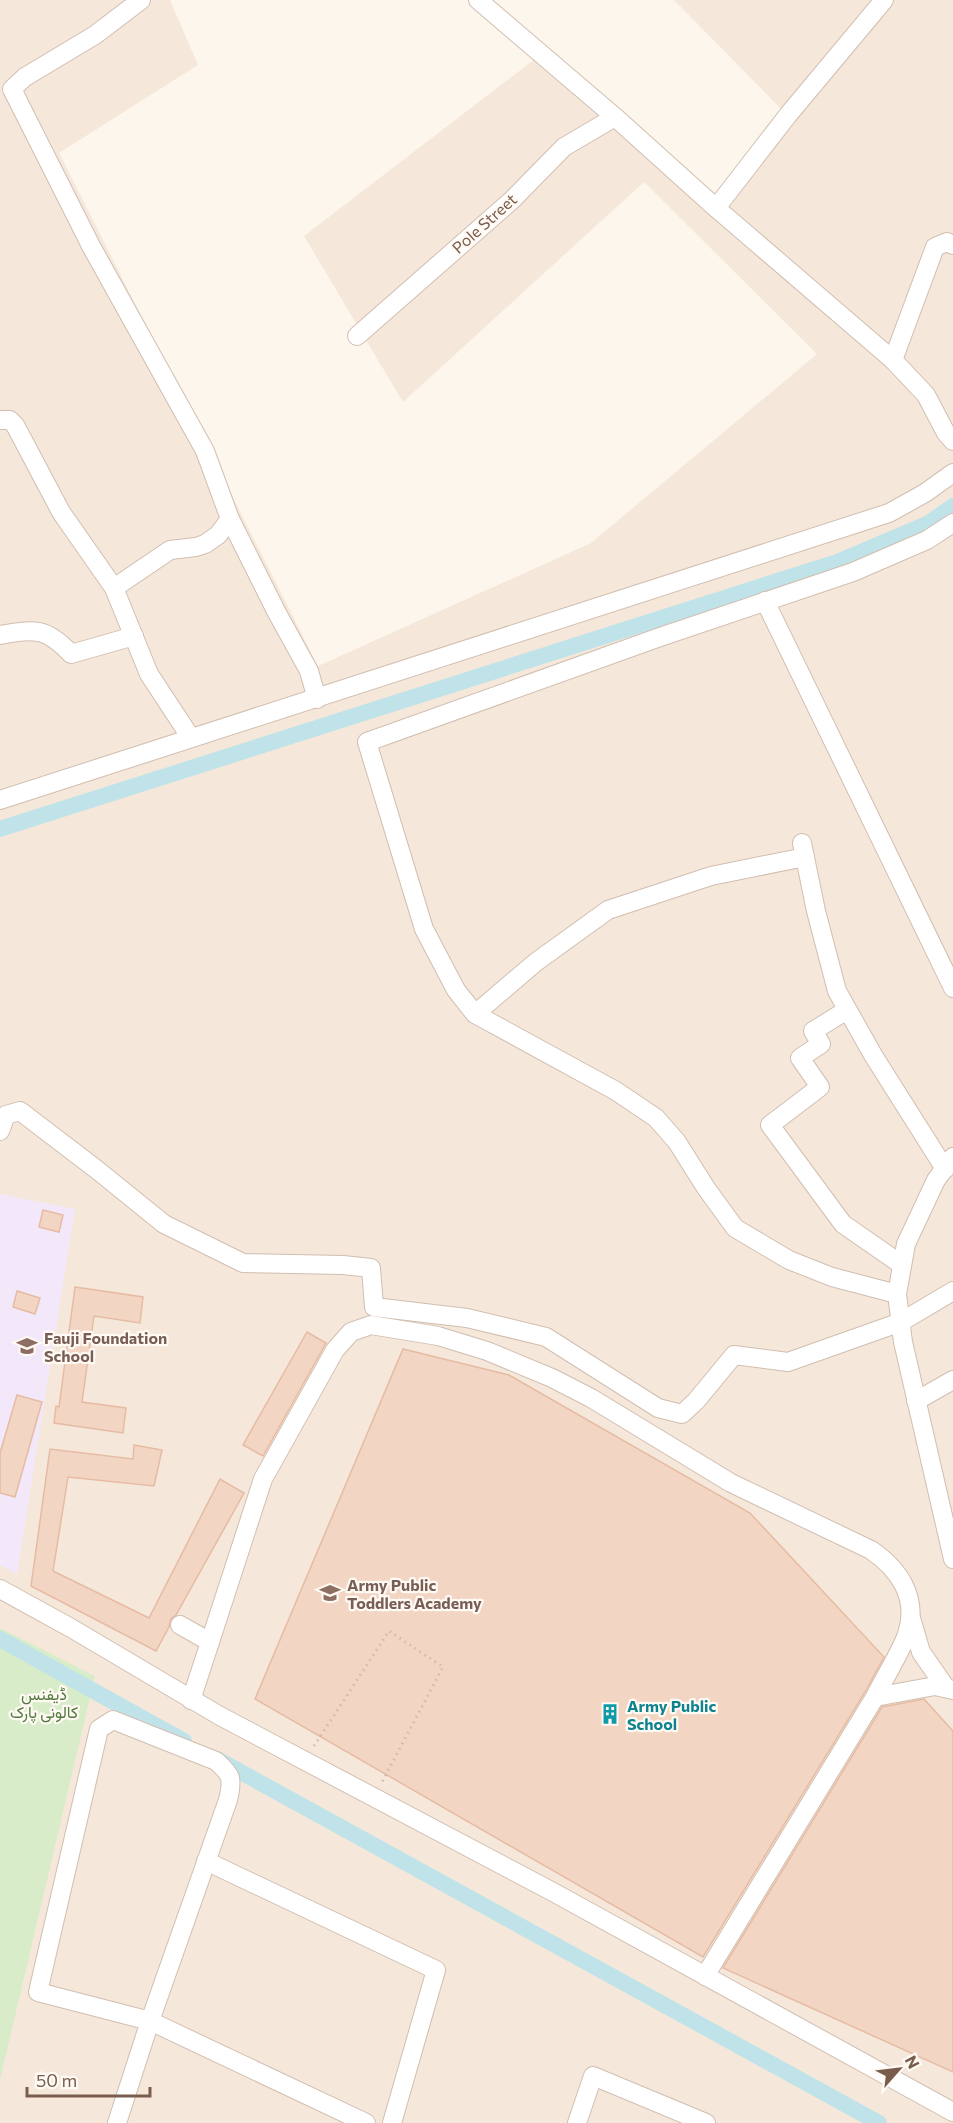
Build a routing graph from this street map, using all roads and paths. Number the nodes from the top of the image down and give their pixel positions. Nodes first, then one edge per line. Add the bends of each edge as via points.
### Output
1 (141, 0) edge
2 (478, 0) edge
3 (884, 0) edge
4 (615, 117) junction
5 (716, 208) junction
6 (953, 245) edge
7 (357, 336) dead end
8 (893, 360) junction
9 (0, 420) edge
10 (953, 441) edge
11 (953, 473) edge
12 (230, 519) junction
13 (953, 523) edge
14 (114, 588) junction
15 (765, 602) junction
16 (0, 635) edge
17 (134, 636) junction
18 (317, 699) junction
19 (192, 738) junction
20 (0, 800) edge
21 (953, 988) edge
22 (847, 1010) junction
23 (475, 1014) junction
24 (0, 1131) edge
25 (949, 1163) edge
26 (902, 1265) junction
27 (953, 1292) edge
28 (897, 1294) junction
29 (901, 1322) junction
30 (953, 1380) edge
31 (916, 1401) junction
32 (945, 1490) edge
33 (953, 1559) edge
34 (0, 1589) edge
35 (910, 1616) junction
36 (180, 1624) dead end
37 (210, 1642) junction
38 (950, 1689) edge
39 (875, 1697) junction
40 (191, 1700) junction
41 (305, 1761) junction
42 (374, 1797) junction
43 (206, 1861) junction
44 (705, 1976) junction
45 (150, 2020) junction
46 (953, 2112) edge
47 (117, 2123) edge
48 (366, 2123) edge
49 (392, 2123) edge
50 (576, 2123) edge
51 (706, 2123) edge

1 - 12 street via 12,89 91,246 205,451
2 - 4 street
3 - 5 street
4 - 5 street
4 - 7 street, Pole Street via 564,147 512,200
5 - 8 street
6 - 8 street via 947,242 935,247
8 - 10 street via 926,395
9 - 14 street via 10,420 15,425 62,512
11 - 18 street via 889,513
12 - 14 street via 218,536 205,544 171,550
12 - 18 street via 309,671
13 - 15 street via 927,540 853,572
14 - 17 street
15 - 21 street
15 - 23 street via 367,742 424,929 456,990
16 - 17 street via 32,629 57,639 71,654
17 - 19 street via 149,674
18 - 19 street
19 - 20 street
22 - 23 street via 837,991 803,850 608,910 536,962
22 - 25 street via 873,1055
22 - 26 street via 813,1031 821,1044 800,1058 820,1087 770,1125 843,1224
23 - 28 street via 616,1091 656,1118 677,1142 735,1228 789,1260 832,1277
24 - 29 street via 6,1115 20,1111 164,1224 243,1263 371,1268 374,1307 467,1318 546,1337 658,1408 682,1414 734,1355 788,1362
25 - 26 street via 936,1179 906,1244
26 - 28 street
27 - 29 street
28 - 29 street
29 - 31 street
30 - 31 street
31 - 32 street
32 - 33 street
34 - 40 street
35 - 37 street via 901,1578 871,1550 731,1483 591,1398 487,1351 438,1336 371,1325 351,1332 335,1350 263,1479
35 - 38 street via 921,1652
35 - 39 street via 907,1634
36 - 37 street
37 - 40 street
38 - 39 street via 934,1686
39 - 44 street
40 - 41 street
41 - 42 street
41 - 42 path via 389,1631 443,1667
42 - 44 street
43 - 45 street
43 - 45 street via 232,1783 227,1770 216,1761 113,1720 99,1729 38,1992
43 - 49 street via 436,1970
44 - 46 street
45 - 47 street
45 - 48 street
50 - 51 street via 593,2076

